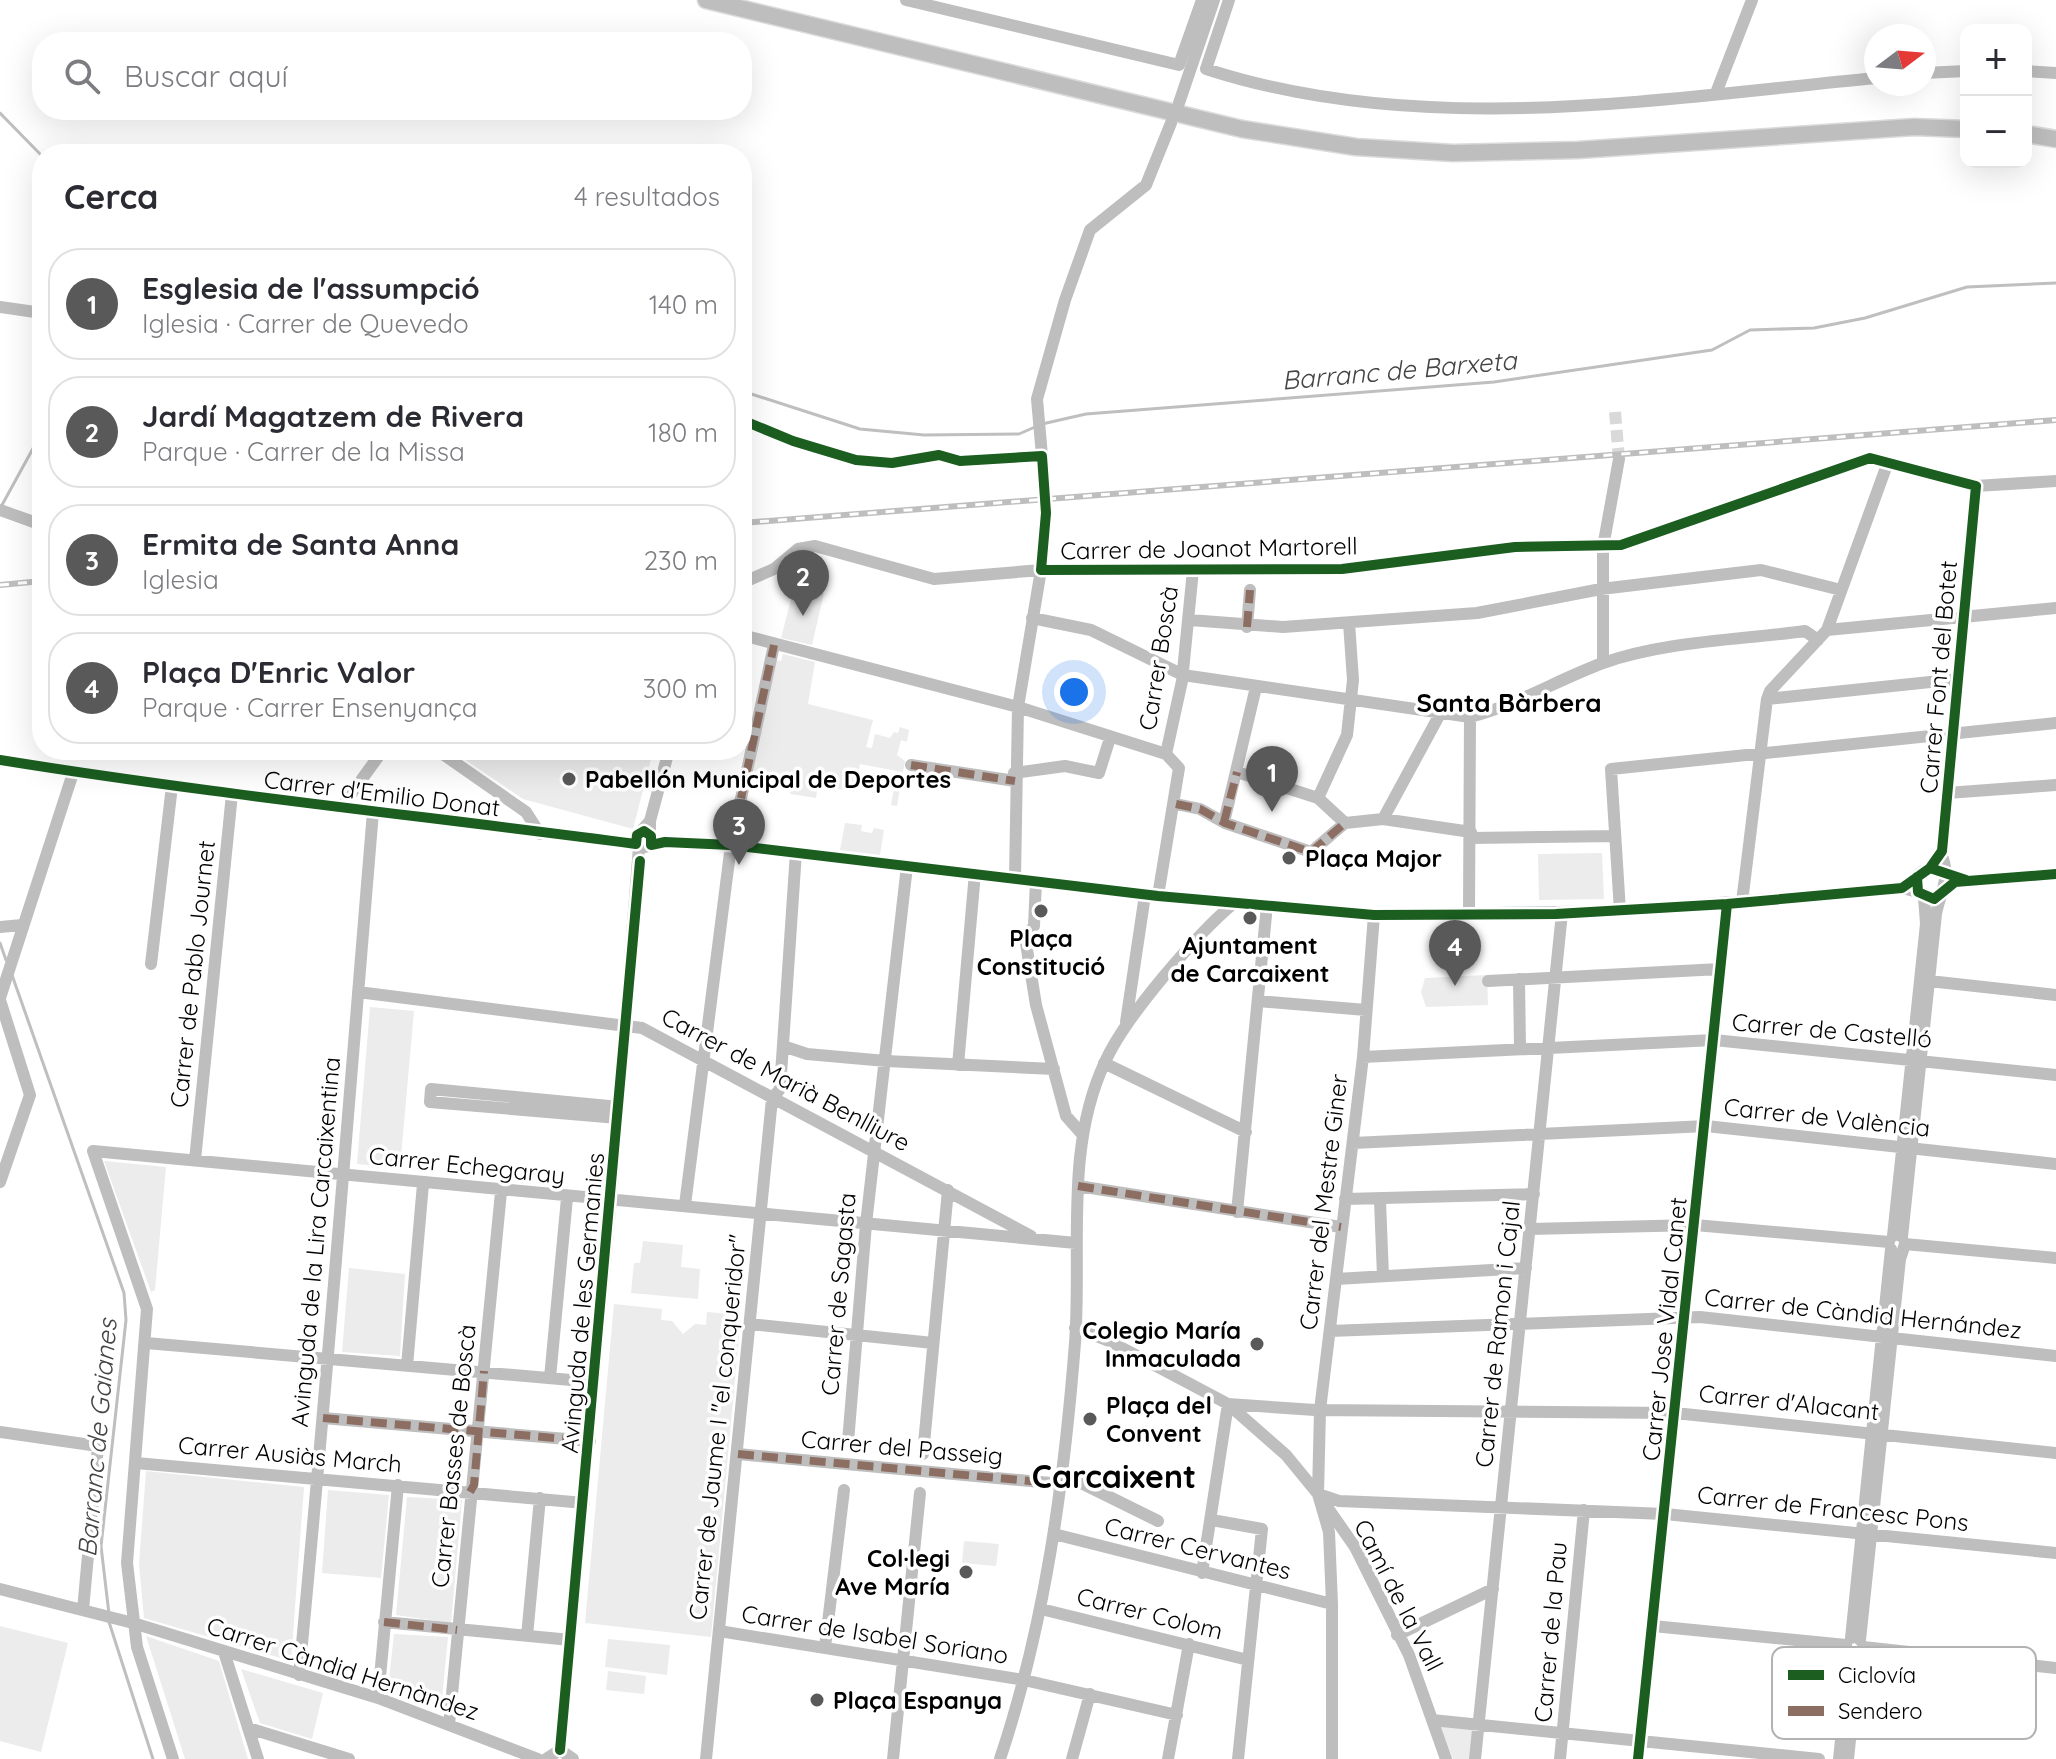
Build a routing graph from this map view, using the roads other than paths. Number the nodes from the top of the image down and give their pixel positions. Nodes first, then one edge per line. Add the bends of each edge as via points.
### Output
1 (706, 0) edge
2 (906, 0) edge
3 (1202, 0) edge
4 (1214, 0) edge
5 (1229, 0) edge
6 (1752, 0) edge
7 (923, 2) edge
8 (1960, 71) edge
9 (2032, 71) edge
10 (1936, 72) edge
11 (2056, 73) edge
12 (1864, 79) edge
13 (1716, 93) junction
14 (1179, 103) dead end
15 (1171, 123) dead end
16 (1960, 129) edge
17 (2032, 135) edge
18 (2056, 139) edge
19 (0, 307) edge
20 (32, 312) edge
21 (1042, 456) tunnel mouth
22 (1619, 459) tunnel mouth
23 (1888, 462) junction
24 (2056, 481) edge
25 (1976, 486) junction
26 (6, 512) edge
27 (1046, 513) tunnel mouth
28 (32, 521) edge
29 (1603, 547) junction
30 (1041, 570) junction
31 (1193, 570) junction
32 (752, 579) edge
33 (1601, 589) junction
34 (1250, 590) dead end
35 (1841, 590) junction
36 (2056, 608) edge
37 (1964, 617) junction
38 (1032, 618) junction
39 (1190, 620) junction
40 (1349, 623) junction
41 (1247, 627) junction
42 (1822, 635) junction
43 (752, 638) edge
44 (774, 645) junction
45 (1603, 663) junction
46 (1183, 675) junction
47 (1959, 679) junction
48 (1256, 687) junction
49 (1767, 699) junction
50 (1351, 701) junction
51 (1018, 707) junction
52 (1440, 714) junction
53 (1470, 717) junction
54 (2056, 723) edge
55 (1955, 731) junction
56 (1110, 738) junction
57 (752, 747) edge
58 (1760, 753) junction
59 (1166, 754) junction
60 (0, 760) edge
61 (376, 760) edge
62 (451, 760) edge
63 (666, 760) edge
64 (749, 760) edge
65 (911, 765) dead end
66 (74, 770) junction
67 (1237, 772) junction
68 (1014, 777) junction
69 (2056, 785) edge
70 (172, 786) junction
71 (1947, 793) junction
72 (232, 794) junction
73 (1318, 798) junction
74 (1176, 804) junction
75 (341, 808) junction
76 (373, 812) junction
77 (1383, 819) junction
78 (1224, 822) junction
79 (1345, 823) junction
80 (540, 834) junction
81 (1471, 835) junction
82 (1615, 836) junction
83 (644, 840) junction
84 (731, 845) junction
85 (796, 852) junction
86 (907, 866) junction
87 (975, 873) junction
88 (2056, 874) edge
89 (1917, 877) junction
90 (1015, 878) junction
91 (1941, 879) junction
92 (1036, 881) junction
93 (1902, 888) junction
94 (1921, 895) junction
95 (1151, 896) junction
96 (1203, 901) junction
97 (1742, 902) junction
98 (1237, 903) junction
99 (1727, 904) junction
100 (1267, 905) junction
101 (1620, 911) junction
102 (1562, 913) junction
103 (1469, 914) junction
104 (1374, 915) junction
105 (1218, 917) junction
106 (10, 927) edge
107 (151, 964) dead end
108 (1720, 969) junction
109 (1555, 977) junction
110 (1519, 979) junction
111 (1488, 981) dead end
112 (1929, 981) junction
113 (358, 992) junction
114 (2056, 995) edge
115 (0, 999) edge
116 (1258, 1001) junction
117 (1366, 1010) junction
118 (1126, 1022) junction
119 (624, 1027) junction
120 (1714, 1040) junction
121 (783, 1046) junction
122 (1520, 1048) junction
123 (1547, 1048) junction
124 (1363, 1057) junction
125 (704, 1059) junction
126 (1916, 1060) junction
127 (886, 1061) junction
128 (1104, 1063) junction
129 (958, 1065) junction
130 (1054, 1069) junction
131 (2056, 1075) edge
132 (772, 1099) junction
133 (618, 1112) junction
134 (1706, 1126) junction
135 (1246, 1132) junction
136 (1082, 1134) junction
137 (1539, 1134) junction
138 (1353, 1143) junction
139 (1907, 1147) junction
140 (874, 1150) junction
141 (195, 1160) junction
142 (2056, 1164) edge
143 (343, 1175) junction
144 (0, 1182) edge
145 (423, 1184) junction
146 (1078, 1186) junction
147 (948, 1190) junction
148 (501, 1192) junction
149 (1534, 1194) junction
150 (567, 1198) junction
151 (611, 1199) junction
152 (1345, 1199) junction
153 (1380, 1201) junction
154 (685, 1205) junction
155 (1237, 1212) junction
156 (761, 1213) junction
157 (866, 1224) junction
158 (1695, 1225) junction
159 (1341, 1227) junction
160 (1530, 1229) junction
161 (944, 1232) junction
162 (1034, 1237) junction
163 (1076, 1243) junction
164 (1897, 1243) junction
165 (2056, 1258) edge
166 (1526, 1268) junction
167 (1383, 1276) junction
168 (1336, 1279) junction
169 (1686, 1317) junction
170 (750, 1324) junction
171 (1520, 1324) junction
172 (1075, 1328) junction
173 (1330, 1331) junction
174 (855, 1335) junction
175 (1887, 1337) junction
176 (146, 1343) junction
177 (933, 1343) junction
178 (2056, 1356) edge
179 (328, 1361) junction
180 (407, 1366) junction
181 (484, 1371) junction
182 (550, 1378) junction
183 (594, 1382) junction
184 (1228, 1404) junction
185 (1320, 1410) junction
186 (1511, 1411) junction
187 (1675, 1413) junction
188 (323, 1418) junction
189 (479, 1430) junction
190 (0, 1432) edge
191 (1877, 1433) junction
192 (590, 1441) junction
193 (848, 1442) dead end
194 (2056, 1453) edge
195 (738, 1454) junction
196 (923, 1454) dead end
197 (136, 1463) junction
198 (318, 1478) junction
199 (1062, 1479) junction
200 (398, 1485) junction
201 (844, 1490) dead end
202 (470, 1492) junction
203 (920, 1493) dead end
204 (1318, 1494) junction
205 (540, 1498) junction
206 (584, 1503) junction
207 (1502, 1507) junction
208 (1584, 1510) junction
209 (1665, 1514) junction
210 (1212, 1520) junction
211 (1158, 1521) dead end
212 (1867, 1533) junction
213 (1054, 1534) junction
214 (2056, 1553) edge
215 (1202, 1573) junction
216 (1257, 1586) junction
217 (0, 1589) edge
218 (1493, 1589) junction
219 (1332, 1604) junction
220 (1041, 1609) junction
221 (83, 1610) junction
222 (384, 1622) junction
223 (133, 1623) junction
224 (1653, 1626) junction
225 (457, 1630) junction
226 (719, 1631) junction
227 (1397, 1635) junction
228 (527, 1636) junction
229 (571, 1640) junction
230 (1189, 1644) junction
231 (1855, 1646) junction
232 (825, 1647) junction
233 (1864, 1647) edge
234 (224, 1652) junction
235 (1248, 1660) junction
236 (902, 1661) junction
237 (2036, 1666) edge
238 (2056, 1668) edge
239 (299, 1675) junction
240 (1024, 1680) junction
241 (1090, 1694) junction
242 (378, 1698) junction
243 (1177, 1715) junction
244 (1432, 1720) junction
245 (449, 1725) junction
246 (1479, 1726) junction
247 (248, 1728) junction
248 (1563, 1735) junction
249 (1842, 1739) edge
250 (1849, 1739) edge
251 (1640, 1741) junction
252 (560, 1750) junction
253 (173, 1759) edge
254 (258, 1759) edge
255 (349, 1759) edge
256 (538, 1759) edge
257 (546, 1759) edge
258 (573, 1759) edge
259 (706, 1759) edge
260 (893, 1759) edge
261 (1000, 1759) edge
262 (1072, 1759) edge
263 (1168, 1759) edge
264 (1238, 1759) edge
265 (1332, 1759) edge
266 (1446, 1759) edge
267 (1475, 1759) edge
268 (1560, 1759) edge
269 (1638, 1759) edge
270 (1819, 1759) edge
271 (1839, 1759) edge
272 (1848, 1759) edge

1 - 16 main road via 1229,127 1356,147 1453,153 1578,150 1914,127
2 - 7 street
3 - 7 street via 1179,65
4 - 14 street
5 - 13 street via 1206,69 1253,85 1441,108 1637,103
6 - 13 street
8 - 10 street
9 - 11 street
12 - 13 street
15 - 21 street via 1146,185 1090,230 1037,399
17 - 18 main road
19 - 20 street
22 - 29 street
23 - 25 street, Carrer de Joanot Martorell
23 - 29 street, Carrer de Joanot Martorell via 1856,460
23 - 35 street
24 - 25 street, Carrer de Joanot Martorell
25 - 37 street, Carrer Font del Botet
26 - 28 street
27 - 30 street
29 - 31 street, Carrer de Joanot Martorell via 1515,547 1342,569
29 - 33 street
30 - 31 street, Carrer de Joanot Martorell
30 - 32 street, Carrer de Joanot Martorell via 934,579 824,548 798,549
30 - 38 street
31 - 39 street, Carrer Boscà
33 - 35 street via 1761,570
33 - 40 street via 1477,613
33 - 45 street
34 - 41 street
35 - 42 street
36 - 37 street
37 - 42 street
37 - 47 street, Carrer Font del Botet
38 - 46 street via 1091,630
38 - 51 street
39 - 41 street
39 - 46 street, Carrer Boscà
40 - 41 street
40 - 50 street
42 - 45 street via 1805,631
42 - 49 street
43 - 44 street
44 - 51 street
44 - 57 street
45 - 53 street via 1499,710
46 - 48 street
46 - 59 street, Carrer Boscà
47 - 49 street
47 - 55 street, Carrer Font del Botet
48 - 50 street
48 - 67 street
49 - 58 street
50 - 52 street
50 - 73 street via 1344,744
51 - 56 street
51 - 68 street
52 - 53 street
52 - 77 street
53 - 81 street
54 - 55 street
55 - 58 street
55 - 71 street, Carrer Font del Botet
56 - 59 street
56 - 68 street via 1099,773 1065,766
58 - 82 street via 1611,769
58 - 97 street
59 - 74 street via 1179,768
60 - 66 street, Carrer d'Emilio Donat
61 - 75 street
62 - 80 street via 526,812
63 - 83 street, Avinguda de les Germanies
64 - 84 street
65 - 68 street
66 - 70 street, Carrer d'Emilio Donat
66 - 106 street
67 - 73 street
67 - 78 street
68 - 90 street
69 - 71 street
70 - 72 street, Carrer d'Emilio Donat
70 - 107 street
71 - 91 street, Carrer Font del Botet
72 - 75 street, Carrer d'Emilio Donat
72 - 141 street, Carrer de Pablo Journet
73 - 79 street
74 - 78 street
74 - 95 street
75 - 76 street, Carrer d'Emilio Donat
76 - 80 street, Carrer d'Emilio Donat
76 - 113 street, Avinguda de la Lira Carcaixentina
77 - 79 street
77 - 81 street
78 - 79 street via 1311,852
80 - 83 street, Carrer d'Emilio Donat
81 - 82 street
81 - 103 street
82 - 101 street
83 - 84 street, Carrer d'Emilio Donat
83 - 119 street, Avinguda de les Germanies
84 - 85 street
84 - 125 street
85 - 86 street
85 - 121 street, Carrer de Jaume I "el conqueridor"
86 - 87 street
86 - 127 street, Carrer de Sagasta
87 - 90 street
87 - 129 street
88 - 91 street
89 - 91 street
89 - 93 street
89 - 94 street
90 - 92 street
91 - 94 street
91 - 112 street
92 - 95 street
92 - 130 street via 1034,926 1025,937
93 - 94 street
93 - 97 street
94 - 126 street via 1926,924
95 - 96 street
95 - 118 street
96 - 98 street
96 - 105 street via 1216,908
97 - 99 street
98 - 100 street
98 - 105 street
99 - 101 street
99 - 108 street, Carrer Jose Vidal Canet
100 - 104 street
100 - 116 street
101 - 102 street
102 - 103 street
102 - 109 street, Carrer de Ramon i Cajal
103 - 104 street
104 - 117 street, Carrer del Mestre Giner
105 - 118 street
106 - 115 street via 18,939
108 - 109 street
108 - 120 street, Carrer Jose Vidal Canet
109 - 110 street
109 - 123 street, Carrer de Ramon i Cajal
110 - 111 street
110 - 122 street
112 - 114 street
112 - 126 street
113 - 119 street, Carrer de Marià Benlliure
113 - 143 street, Avinguda de la Lira Carcaixentina
115 - 144 street via 30,1095
116 - 117 street
116 - 135 street
117 - 124 street, Carrer del Mestre Giner
118 - 128 street
119 - 125 street, Carrer de Marià Benlliure via 642,1028
119 - 133 street, Avinguda de les Germanies
120 - 123 street, Carrer de Castelló
120 - 126 street, Carrer de Castelló
120 - 134 street, Carrer Jose Vidal Canet
121 - 127 street via 807,1054
121 - 132 street, Carrer de Jaume I "el conqueridor" via 780,1089
122 - 123 street, Carrer de Castelló
122 - 124 street, Carrer de Castelló
123 - 137 street, Carrer de Ramon i Cajal
124 - 138 street, Carrer del Mestre Giner
125 - 132 street, Carrer de Marià Benlliure
125 - 154 street
126 - 131 street, Carrer de Castelló
126 - 139 street
127 - 129 street
127 - 140 street, Carrer de Sagasta
128 - 135 street
128 - 136 street
129 - 130 street
130 - 136 street via 1066,1116
132 - 140 street, Carrer de Marià Benlliure
132 - 156 street, Carrer de Jaume I "el conqueridor"
133 - 133 street via 431,1089 430,1102
133 - 151 street, Avinguda de les Germanies
134 - 137 street, Carrer de València
134 - 139 street, Carrer de València
134 - 158 street, Carrer Jose Vidal Canet
135 - 155 street
136 - 146 street
137 - 138 street, Carrer de València
137 - 149 street, Carrer de Ramon i Cajal
138 - 152 street, Carrer del Mestre Giner
139 - 142 street, Carrer de València
139 - 164 street
140 - 147 street, Carrer de Marià Benlliure
140 - 157 street, Carrer de Sagasta
141 - 143 street, Carrer Echegaray
141 - 176 street, Carrer Echegaray via 93,1151 147,1309
143 - 145 street, Carrer Echegaray
143 - 179 street, Avinguda de la Lira Carcaixentina
145 - 148 street, Carrer Echegaray
145 - 180 street
146 - 155 street
146 - 163 street
147 - 161 street
147 - 162 street, Carrer de Marià Benlliure
148 - 150 street, Carrer Echegaray
148 - 181 street, Carrer Basses de Boscà
149 - 153 street
149 - 160 street, Carrer de Ramon i Cajal
150 - 151 street, Carrer Echegaray
150 - 182 street
151 - 154 street, Carrer Echegaray
151 - 183 street, Avinguda de les Germanies
152 - 153 street
152 - 159 street, Carrer del Mestre Giner
153 - 167 street
154 - 156 street, Carrer Echegaray
155 - 159 street
156 - 157 street, Carrer Echegaray
156 - 170 street, Carrer de Jaume I "el conqueridor"
157 - 161 street, Carrer Echegaray
157 - 174 street, Carrer de Sagasta
158 - 160 street
158 - 164 street
158 - 169 street, Carrer Jose Vidal Canet
159 - 168 street, Carrer del Mestre Giner
160 - 166 street, Carrer de Ramon i Cajal
161 - 162 street, Carrer Echegaray
161 - 177 street
162 - 163 street, Carrer Echegaray
163 - 172 street
164 - 165 street
164 - 175 street
166 - 167 street
166 - 171 street, Carrer de Ramon i Cajal
167 - 168 street
168 - 173 street, Carrer del Mestre Giner
169 - 171 street, Carrer de Càndid Hernández
169 - 175 street, Carrer de Càndid Hernández
169 - 187 street, Carrer Jose Vidal Canet
170 - 174 street
170 - 195 street, Carrer de Jaume I "el conqueridor"
171 - 173 street, Carrer de Càndid Hernández
171 - 186 street, Carrer de Ramon i Cajal
172 - 184 street
172 - 199 street
173 - 185 street, Carrer del Mestre Giner
174 - 177 street
174 - 193 street, Carrer de Sagasta
175 - 178 street, Carrer de Càndid Hernández
175 - 191 street
176 - 179 street
176 - 197 street
177 - 196 street
179 - 180 street
179 - 188 street, Avinguda de la Lira Carcaixentina
180 - 181 street
181 - 182 street
181 - 189 street, Carrer Basses de Boscà
182 - 183 street
183 - 192 street, Avinguda de les Germanies
184 - 185 street, Carrer d'Alacant
184 - 204 street, Camí de la Vall via 1286,1455
184 - 210 street
185 - 186 street, Carrer d'Alacant
185 - 204 street, Carrer del Mestre Giner
186 - 187 street, Carrer d'Alacant
186 - 207 street, Carrer de Ramon i Cajal
187 - 191 street, Carrer d'Alacant
187 - 209 street, Carrer Jose Vidal Canet
188 - 189 street
188 - 198 street, Avinguda de la Lira Carcaixentina
189 - 192 street
189 - 202 street, Carrer Basses de Boscà
190 - 221 street via 98,1446
191 - 194 street, Carrer d'Alacant
191 - 212 street
192 - 206 street, Avinguda de les Germanies
195 - 199 street, Carrer del Passeig
195 - 226 street, Carrer de Jaume I "el conqueridor"
197 - 198 street, Carrer Ausiàs March
197 - 223 street via 127,1563
198 - 200 street, Carrer Ausiàs March
198 - 239 street, Avinguda de la Lira Carcaixentina
199 - 211 street
199 - 213 street
200 - 202 street, Carrer Ausiàs March
200 - 222 street
201 - 232 street
202 - 205 street, Carrer Ausiàs March
202 - 225 street, Carrer Basses de Boscà
203 - 236 street
204 - 207 street, Carrer de Francesc Pons via 1339,1501
204 - 219 street via 1328,1523
204 - 227 street, Camí de la Vall via 1346,1532
205 - 206 street, Carrer Ausiàs March
205 - 228 street
206 - 229 street, Avinguda de les Germanies
207 - 208 street, Carrer de Francesc Pons
207 - 218 street, Carrer de Ramon i Cajal
208 - 209 street, Carrer de Francesc Pons
208 - 248 street, Carrer de la Pau
209 - 212 street, Carrer de Francesc Pons
209 - 224 street, Carrer Jose Vidal Canet
210 - 215 street
210 - 216 street via 1262,1529
212 - 214 street, Carrer de Francesc Pons
212 - 231 street
213 - 215 street, Carrer Cervantes
213 - 220 street
215 - 216 street, Carrer Cervantes
216 - 219 street, Carrer Cervantes
216 - 235 street
217 - 221 street, Carrer Càndid Hernàndez
218 - 227 street
218 - 246 street, Carrer de Ramon i Cajal
219 - 265 street
220 - 230 street, Carrer Colom
220 - 240 street
221 - 223 street, Carrer Càndid Hernàndez
222 - 225 street
222 - 242 street
223 - 234 street, Carrer Càndid Hernàndez
223 - 253 street
224 - 231 street
224 - 251 street, Carrer Jose Vidal Canet
225 - 228 street
225 - 245 street, Carrer Basses de Boscà
226 - 232 street, Carrer de Isabel Soriano
226 - 259 street, Carrer de Jaume I "el conqueridor"
227 - 244 street, Camí de la Vall
228 - 229 street
229 - 252 street, Avinguda de les Germanies
230 - 235 street, Carrer Colom
230 - 243 street
231 - 233 street
232 - 236 street, Carrer de Isabel Soriano
234 - 239 street, Carrer Càndid Hernàndez
234 - 247 street
235 - 264 street
236 - 240 street, Carrer de Isabel Soriano
236 - 260 street
237 - 238 street
239 - 242 street, Carrer Càndid Hernàndez
240 - 241 street, Carrer de Isabel Soriano
240 - 261 street
241 - 243 street, Carrer de Isabel Soriano
241 - 262 street
242 - 245 street, Carrer Càndid Hernàndez
243 - 263 street
244 - 246 street
244 - 266 street, Camí de la Vall
245 - 256 street, Carrer Càndid Hernàndez
246 - 248 street
246 - 267 street, Carrer de Ramon i Cajal
247 - 254 street
247 - 255 street
248 - 251 street
248 - 268 street, Carrer de la Pau
249 - 271 street
250 - 272 street
251 - 269 street, Carrer Jose Vidal Canet
251 - 270 street
252 - 257 street
252 - 258 street

